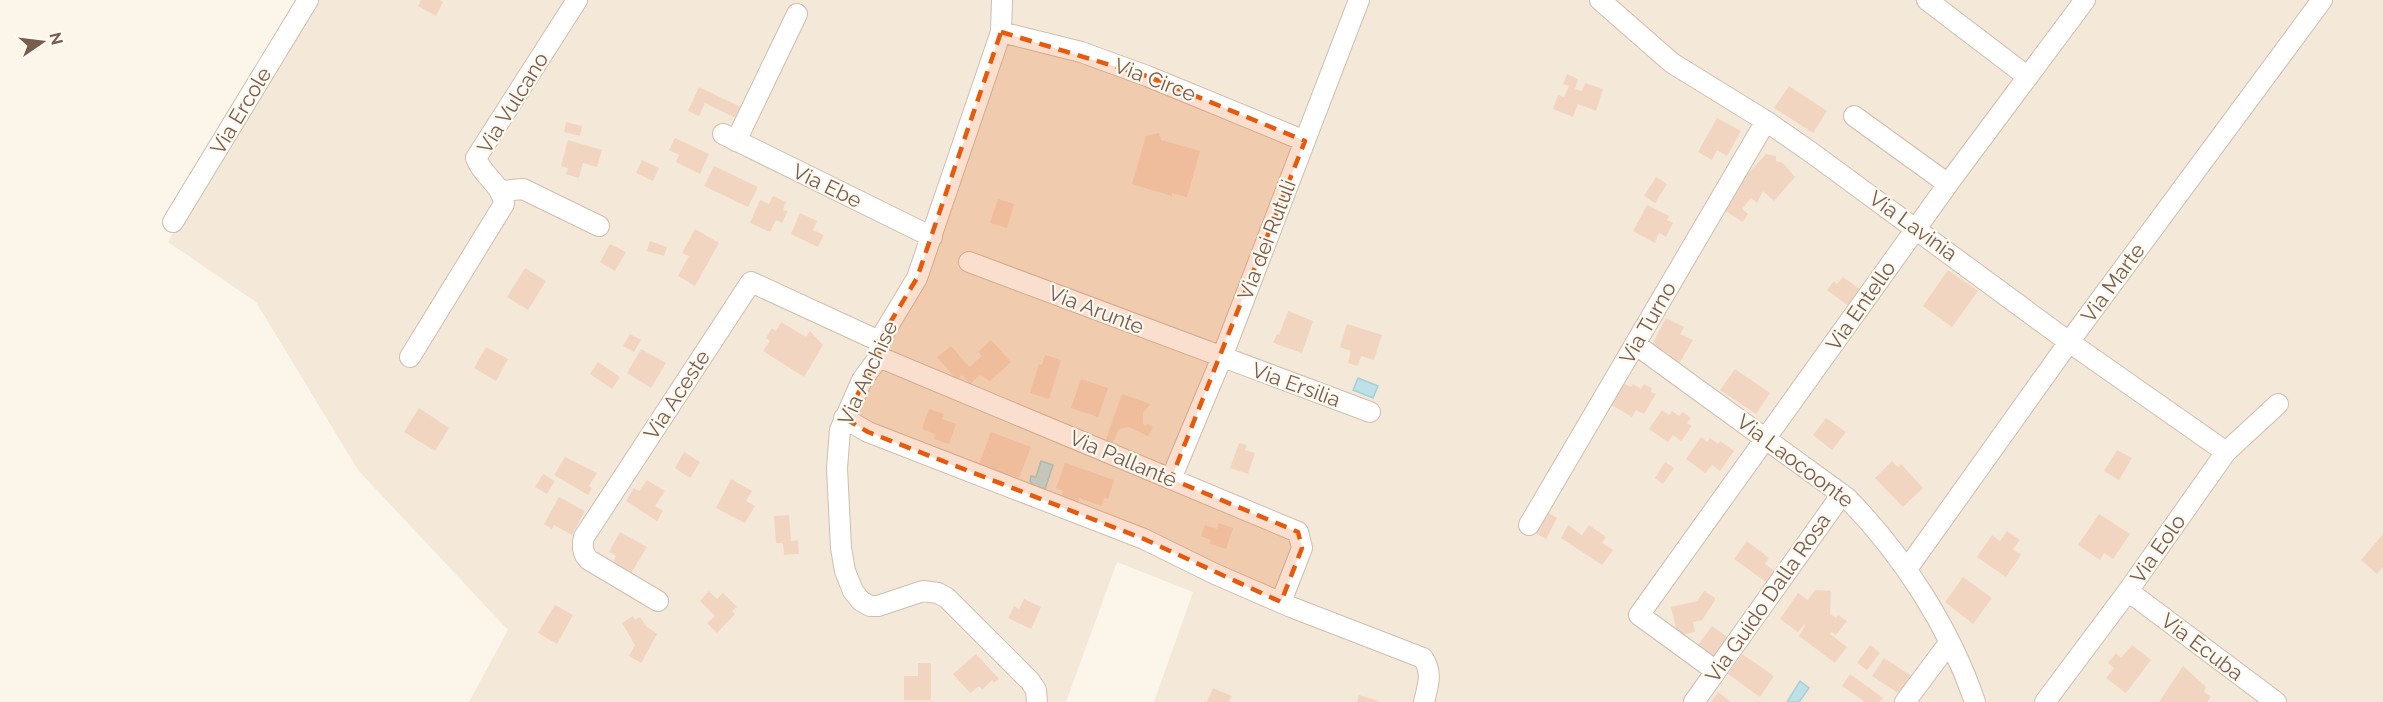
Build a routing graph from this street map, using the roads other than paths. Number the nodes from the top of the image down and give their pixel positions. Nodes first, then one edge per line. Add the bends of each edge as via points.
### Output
1 (308, 0) edge
2 (577, 0) edge
3 (1002, 0) edge
4 (1359, 0) edge
5 (1600, 0) edge
6 (1927, 0) edge
7 (2085, 0) edge
8 (2322, 0) edge
9 (797, 14) dead end
10 (1001, 32) junction
11 (2028, 77) junction
12 (1854, 116) dead end
13 (1766, 121) junction
14 (1305, 141) junction
15 (1948, 184) junction
16 (501, 191) junction
17 (173, 222) dead end
18 (599, 226) dead end
19 (1916, 228) junction
20 (932, 237) junction
21 (969, 262) dead end
22 (2069, 342) junction
23 (1635, 344) junction
24 (879, 349) junction
25 (410, 357) dead end
26 (1222, 357) junction
27 (2278, 404) dead end
28 (1370, 412) dead end
29 (844, 418) junction
30 (1767, 439) junction
31 (2226, 452) junction
32 (1171, 479) junction
33 (1842, 494) junction
34 (1529, 525) dead end
35 (1907, 568) junction
36 (2128, 591) junction
37 (658, 601) dead end
38 (1281, 602) junction
39 (1949, 643) junction
40 (1716, 671) junction
41 (1038, 702) edge
42 (1424, 702) edge
43 (1694, 702) edge
44 (1905, 702) edge
45 (1975, 702) edge
46 (2046, 702) edge
47 (2276, 702) edge

1 - 17 street, Via Ercole
2 - 16 street, Via Vulcano via 476,158
3 - 10 street, Via Anchise
4 - 14 street, Via dei Rutuli
5 - 13 street, Via Lavinia via 1672,63
6 - 11 street
7 - 11 street, Via Entello
8 - 22 street, Via Marte
9 - 20 street, Via Ebe via 729,138
10 - 14 street, Via Circe via 1082,52
10 - 20 street, Via Anchise
11 - 15 street, Via Entello
12 - 15 street
13 - 19 street, Via Lavinia
13 - 23 street, Via Turno
14 - 26 street, Via dei Rutuli
15 - 19 street, Via Entello
16 - 18 street via 523,189
16 - 25 street via 501,212
19 - 22 street, Via Lavinia
19 - 30 street, Via Entello
20 - 24 street, Via Anchise via 917,278
21 - 26 street, Via Arunte
22 - 31 street, Via Lavinia
22 - 35 street, Via Marte
23 - 30 street, Via Laocoonte
23 - 34 street, Via Turno
24 - 29 street, Via Anchise
24 - 32 street, Via Pallante
24 - 37 street, Via Aceste via 751,282 582,544 589,560
26 - 28 street, Via Ersilia
26 - 32 street, Via dei Rutuli
27 - 31 street, Via Eolo
29 - 38 street via 868,432 1144,539
29 - 41 street, Via Anchise via 837,468 841,548 853,591 870,606 923,591 947,598 1030,681
30 - 33 street, Via Laocoonte
30 - 40 street, Via Entello via 1639,615
31 - 36 street, Via Eolo
32 - 38 street, Via Pallante via 1298,532 1302,548
33 - 35 street, Via Laocoonte
33 - 40 street, Via Guido Dalla Rosa
35 - 39 street, Via Laocoonte
36 - 46 street, Via Eolo
36 - 47 street, Via Ecuba
38 - 42 street via 1423,658 1430,678
39 - 44 street
39 - 45 street, Via Laocoonte
40 - 43 street, Via Guido Dalla Rosa

